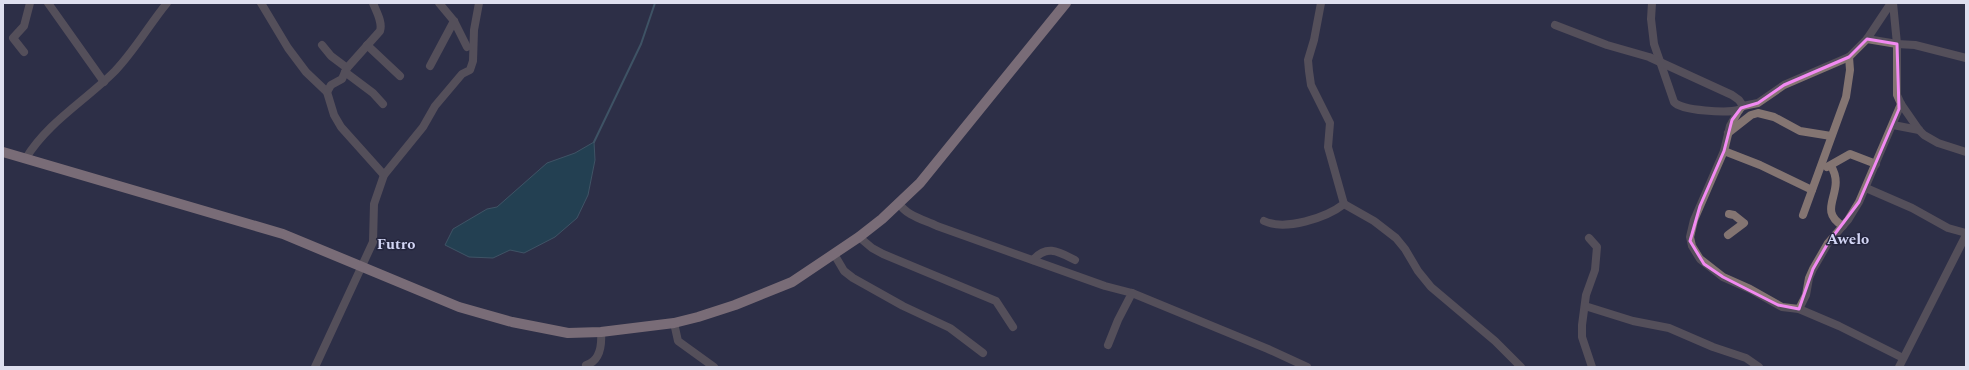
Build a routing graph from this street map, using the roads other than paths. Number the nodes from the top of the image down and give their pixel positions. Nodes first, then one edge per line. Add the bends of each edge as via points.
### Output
1 (30, 3) edge
2 (48, 3) edge
3 (167, 3) edge
4 (261, 3) edge
5 (373, 3) edge
6 (439, 3) edge
7 (479, 3) edge
8 (1066, 3) edge
9 (1321, 3) edge
10 (1652, 3) edge
11 (1892, 3) edge
12 (454, 21) junction
13 (1555, 25) dead end
14 (1867, 39) junction
15 (1897, 44) junction
16 (322, 45) dead end
17 (367, 45) junction
18 (467, 47) dead end
19 (24, 52) dead end
20 (1849, 57) junction
21 (1966, 58) edge
22 (1661, 62) junction
23 (430, 66) dead end
24 (346, 70) junction
25 (400, 76) dead end
26 (104, 82) junction
27 (327, 92) junction
28 (383, 104) dead end
29 (1901, 104) junction
30 (1741, 108) junction
31 (1893, 125) junction
32 (1918, 130) junction
33 (1728, 133) junction
34 (1831, 136) junction
35 (1724, 151) junction
36 (3, 152) edge
37 (1966, 152) edge
38 (26, 158) junction
39 (1876, 164) junction
40 (1831, 166) junction
41 (1822, 167) junction
42 (384, 175) junction
43 (1866, 188) junction
44 (1812, 190) junction
45 (899, 203) junction
46 (1344, 204) junction
47 (1728, 214) dead end
48 (1804, 215) dead end
49 (1264, 221) dead end
50 (1842, 226) junction
51 (1966, 234) edge
52 (1728, 235) dead end
53 (859, 237) junction
54 (1589, 238) dead end
55 (834, 254) junction
56 (1033, 260) junction
57 (1075, 260) dead end
58 (362, 267) junction
59 (1132, 293) junction
60 (1585, 306) junction
61 (1799, 309) junction
62 (674, 323) junction
63 (1013, 326) dead end
64 (601, 332) junction
65 (1108, 345) dead end
66 (983, 353) dead end
67 (1903, 358) junction
68 (584, 366) edge
69 (316, 367) edge
70 (714, 367) edge
71 (1307, 367) edge
72 (1520, 367) edge
73 (1592, 367) edge
74 (1759, 367) edge
75 (1899, 367) edge

1 - 19 street via 24,26 13,38
2 - 26 street
3 - 26 street via 130,55
4 - 27 street via 288,48 306,72
5 - 17 street via 381,28
6 - 12 street
7 - 42 street via 470,70 462,74 435,106 423,127
8 - 45 main road via 920,183
9 - 46 street via 1308,64 1312,85 1330,123 1328,147
10 - 22 street via 1653,40
11 - 14 street
11 - 15 street
12 - 18 street
12 - 23 street
13 - 22 street
14 - 15 street
14 - 20 street
15 - 21 street via 1915,45
15 - 29 street via 1897,95
16 - 24 street
17 - 24 street
17 - 25 street
20 - 30 street via 1784,85 1758,103
20 - 34 street via 1848,93
22 - 30 street via 1732,94
22 - 30 street via 1671,98 1677,105 1718,111
24 - 27 street via 342,79 331,85
24 - 28 street
26 - 38 street via 62,116 37,142
27 - 42 street via 334,115 341,127
29 - 31 street
29 - 32 street
30 - 33 street via 1732,120
31 - 32 street
31 - 39 street
32 - 37 street via 1938,143
33 - 34 street via 1751,115 1758,114 1774,117 1800,131
33 - 35 street
34 - 41 street
35 - 44 street
35 - 61 street via 1693,224 1690,237 1692,246 1704,264 1723,277 1782,307
36 - 38 main road
38 - 58 main road via 263,228
39 - 40 street via 1850,154
39 - 43 street
40 - 41 street
40 - 50 street via 1836,186 1830,213 1831,218
41 - 44 street
42 - 58 street via 374,204 373,242
43 - 50 street
43 - 51 street via 1912,208 1948,228
44 - 48 street
45 - 53 main road
45 - 56 street via 920,219
46 - 49 street via 1327,215 1311,220 1282,225
46 - 72 street via 1374,221 1396,238 1431,287 1491,337
47 - 52 street via 1734,215 1744,223
50 - 61 street via 1828,243 1813,269
51 - 67 street
53 - 55 main road
53 - 63 street via 883,254 996,301
54 - 60 street via 1597,247 1598,256
55 - 62 main road via 792,282 735,305
55 - 66 street via 844,271 853,278 950,328
56 - 57 street via 1042,252 1051,249
56 - 59 street
58 - 64 main road via 481,314 568,333
58 - 69 street
59 - 65 street
59 - 71 street
60 - 73 street via 1582,336
60 - 74 street via 1633,321 1669,328 1749,359
61 - 67 street
62 - 64 main road
62 - 70 street via 678,341
64 - 68 street via 599,352 595,361
67 - 75 street

